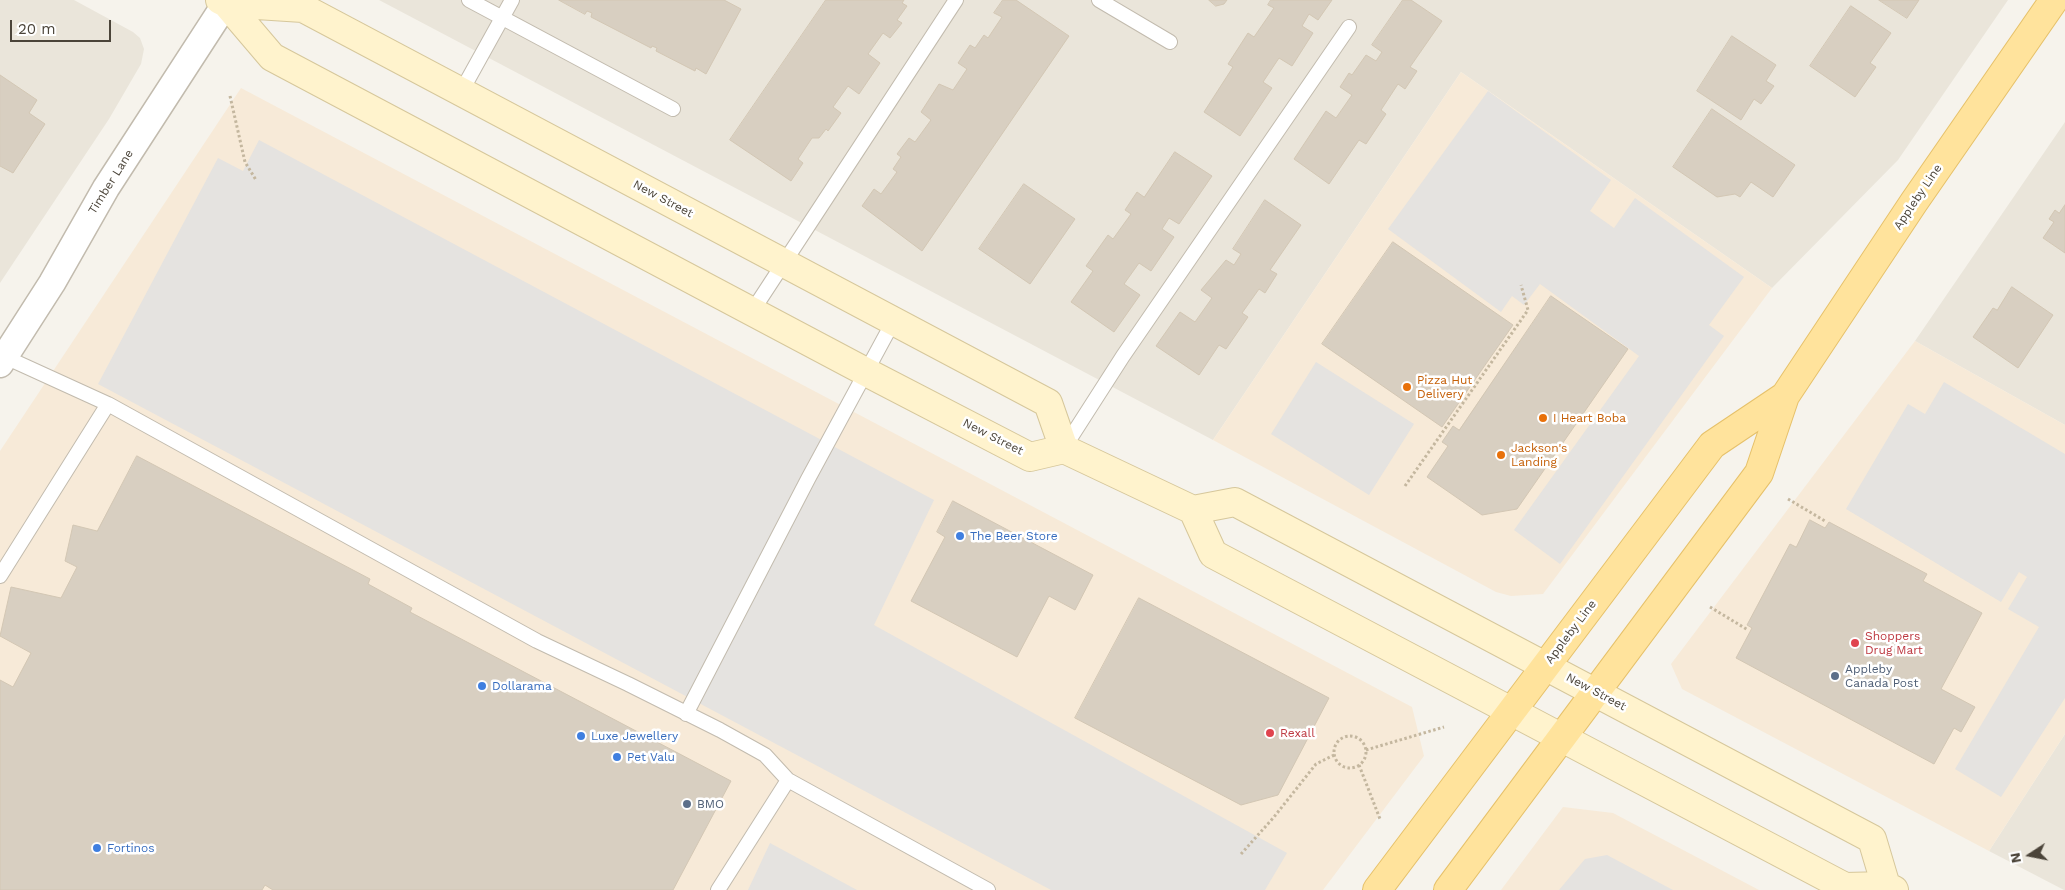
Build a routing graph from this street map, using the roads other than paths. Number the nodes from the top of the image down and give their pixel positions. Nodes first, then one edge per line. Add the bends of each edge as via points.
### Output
1 (469, 0) edge
2 (512, 0) edge
3 (956, 0) edge
4 (1099, 0) edge
5 (2054, 0) edge
6 (223, 2) edge
7 (501, 18) junction
8 (1349, 27) dead end
9 (1170, 42) dead end
10 (461, 92) junction
11 (673, 109) dead end
12 (784, 264) junction
13 (752, 310) junction
14 (893, 322) junction
15 (2, 360) edge
16 (866, 372) junction
17 (1786, 396) junction
18 (108, 404) junction
19 (1064, 449) junction
20 (1193, 510) junction
21 (0, 576) edge
22 (1546, 666) junction
23 (1596, 692) junction
24 (1511, 712) junction
25 (686, 714) junction
26 (1561, 738) junction
27 (788, 780) junction
28 (1890, 888) edge
29 (718, 890) edge
30 (988, 890) edge
31 (1377, 890) edge
32 (1448, 890) edge

1 - 7 lane
2 - 7 lane
3 - 12 lane
4 - 9 lane
5 - 17 main road, Appleby Line
6 - 10 main road, New Street via 303,8
6 - 13 main road, New Street via 272,57
6 - 15 street, Timber Lane
7 - 10 lane
7 - 11 lane
8 - 19 lane via 1123,356
10 - 12 main road, New Street
12 - 13 lane
12 - 14 main road, New Street
13 - 16 main road, New Street
14 - 16 lane
14 - 19 main road, New Street via 1048,403
15 - 18 lane
16 - 19 main road, New Street via 1030,457
16 - 25 lane
17 - 22 main road, Appleby Line via 1712,445
17 - 23 main road, Appleby Line via 1759,473
18 - 21 lane
18 - 25 lane via 537,641
19 - 20 main road
20 - 22 main road, New Street via 1235,502
20 - 24 main road, New Street via 1214,554
22 - 23 main road, New Street
22 - 24 main road, Appleby Line
23 - 26 main road, Appleby Line
23 - 28 main road, New Street via 1872,839
24 - 26 main road, New Street
24 - 31 main road, Appleby Line
25 - 27 lane via 764,755
26 - 28 main road, New Street via 1845,887
26 - 32 main road, Appleby Line
27 - 29 lane
27 - 30 lane

